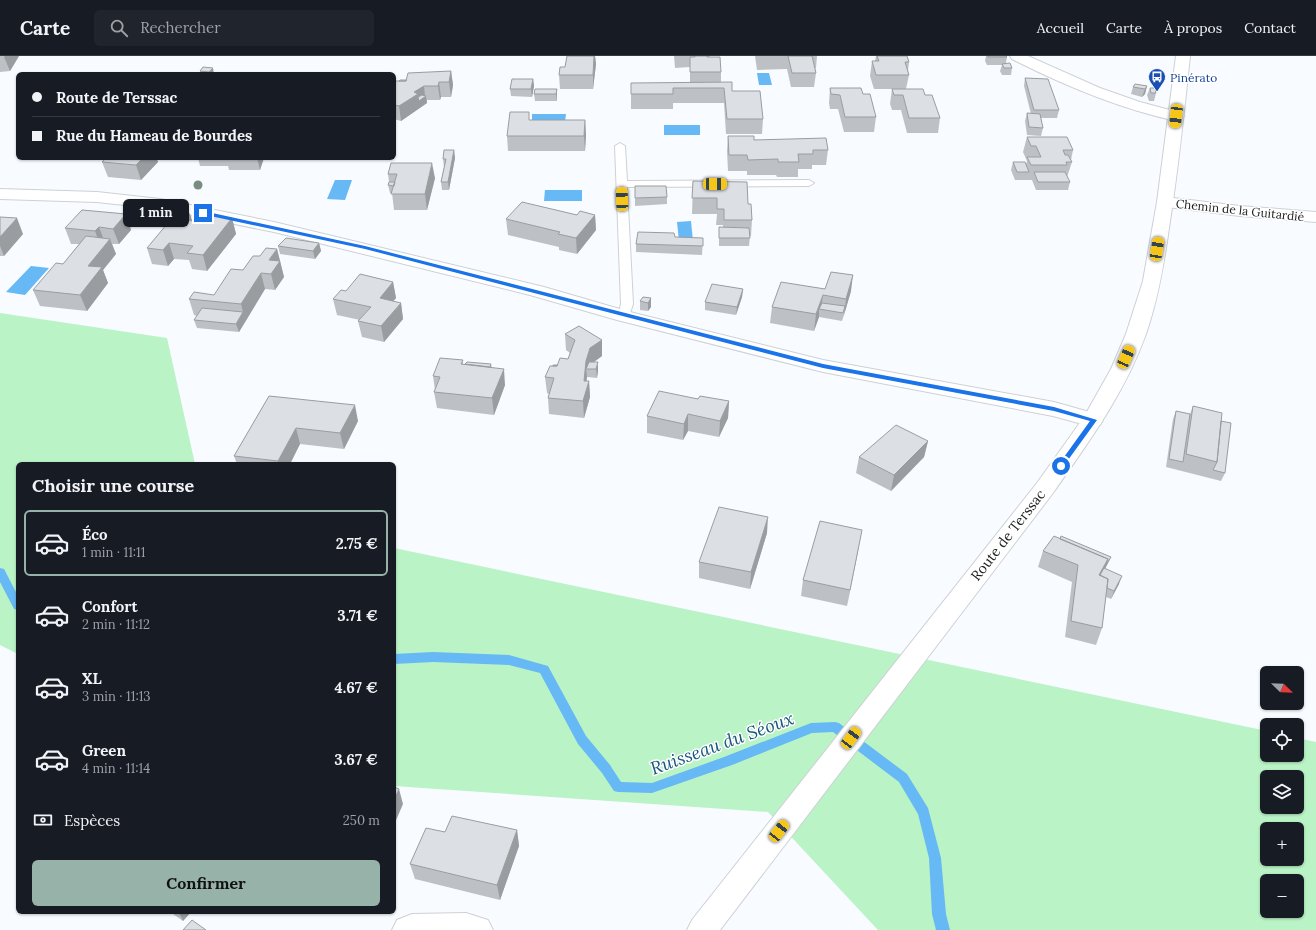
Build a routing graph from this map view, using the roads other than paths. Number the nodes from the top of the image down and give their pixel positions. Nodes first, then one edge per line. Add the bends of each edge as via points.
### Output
1 (1017, 56) edge
2 (1183, 56) edge
3 (1176, 116) junction
4 (620, 146) dead end
5 (809, 183) dead end
6 (622, 184) junction
7 (0, 194) edge
8 (1165, 202) junction
9 (1316, 217) edge
10 (624, 316) junction
11 (1094, 420) junction
12 (407, 930) edge
13 (478, 930) edge
14 (702, 930) edge

1 - 3 street via 1080,86 1154,112
2 - 3 street, Route de Terssac
3 - 8 street, Route de Terssac
4 - 6 lane
5 - 6 lane
6 - 10 lane via 627,304
7 - 10 street via 97,196 160,204 365,248 537,291
8 - 9 street, Chemin de la Guitardié
8 - 11 street, Route de Terssac via 1152,281 1136,334
10 - 11 street via 823,366 1054,409
11 - 14 street, Route de Terssac via 1045,488
12 - 13 street via 466,927

